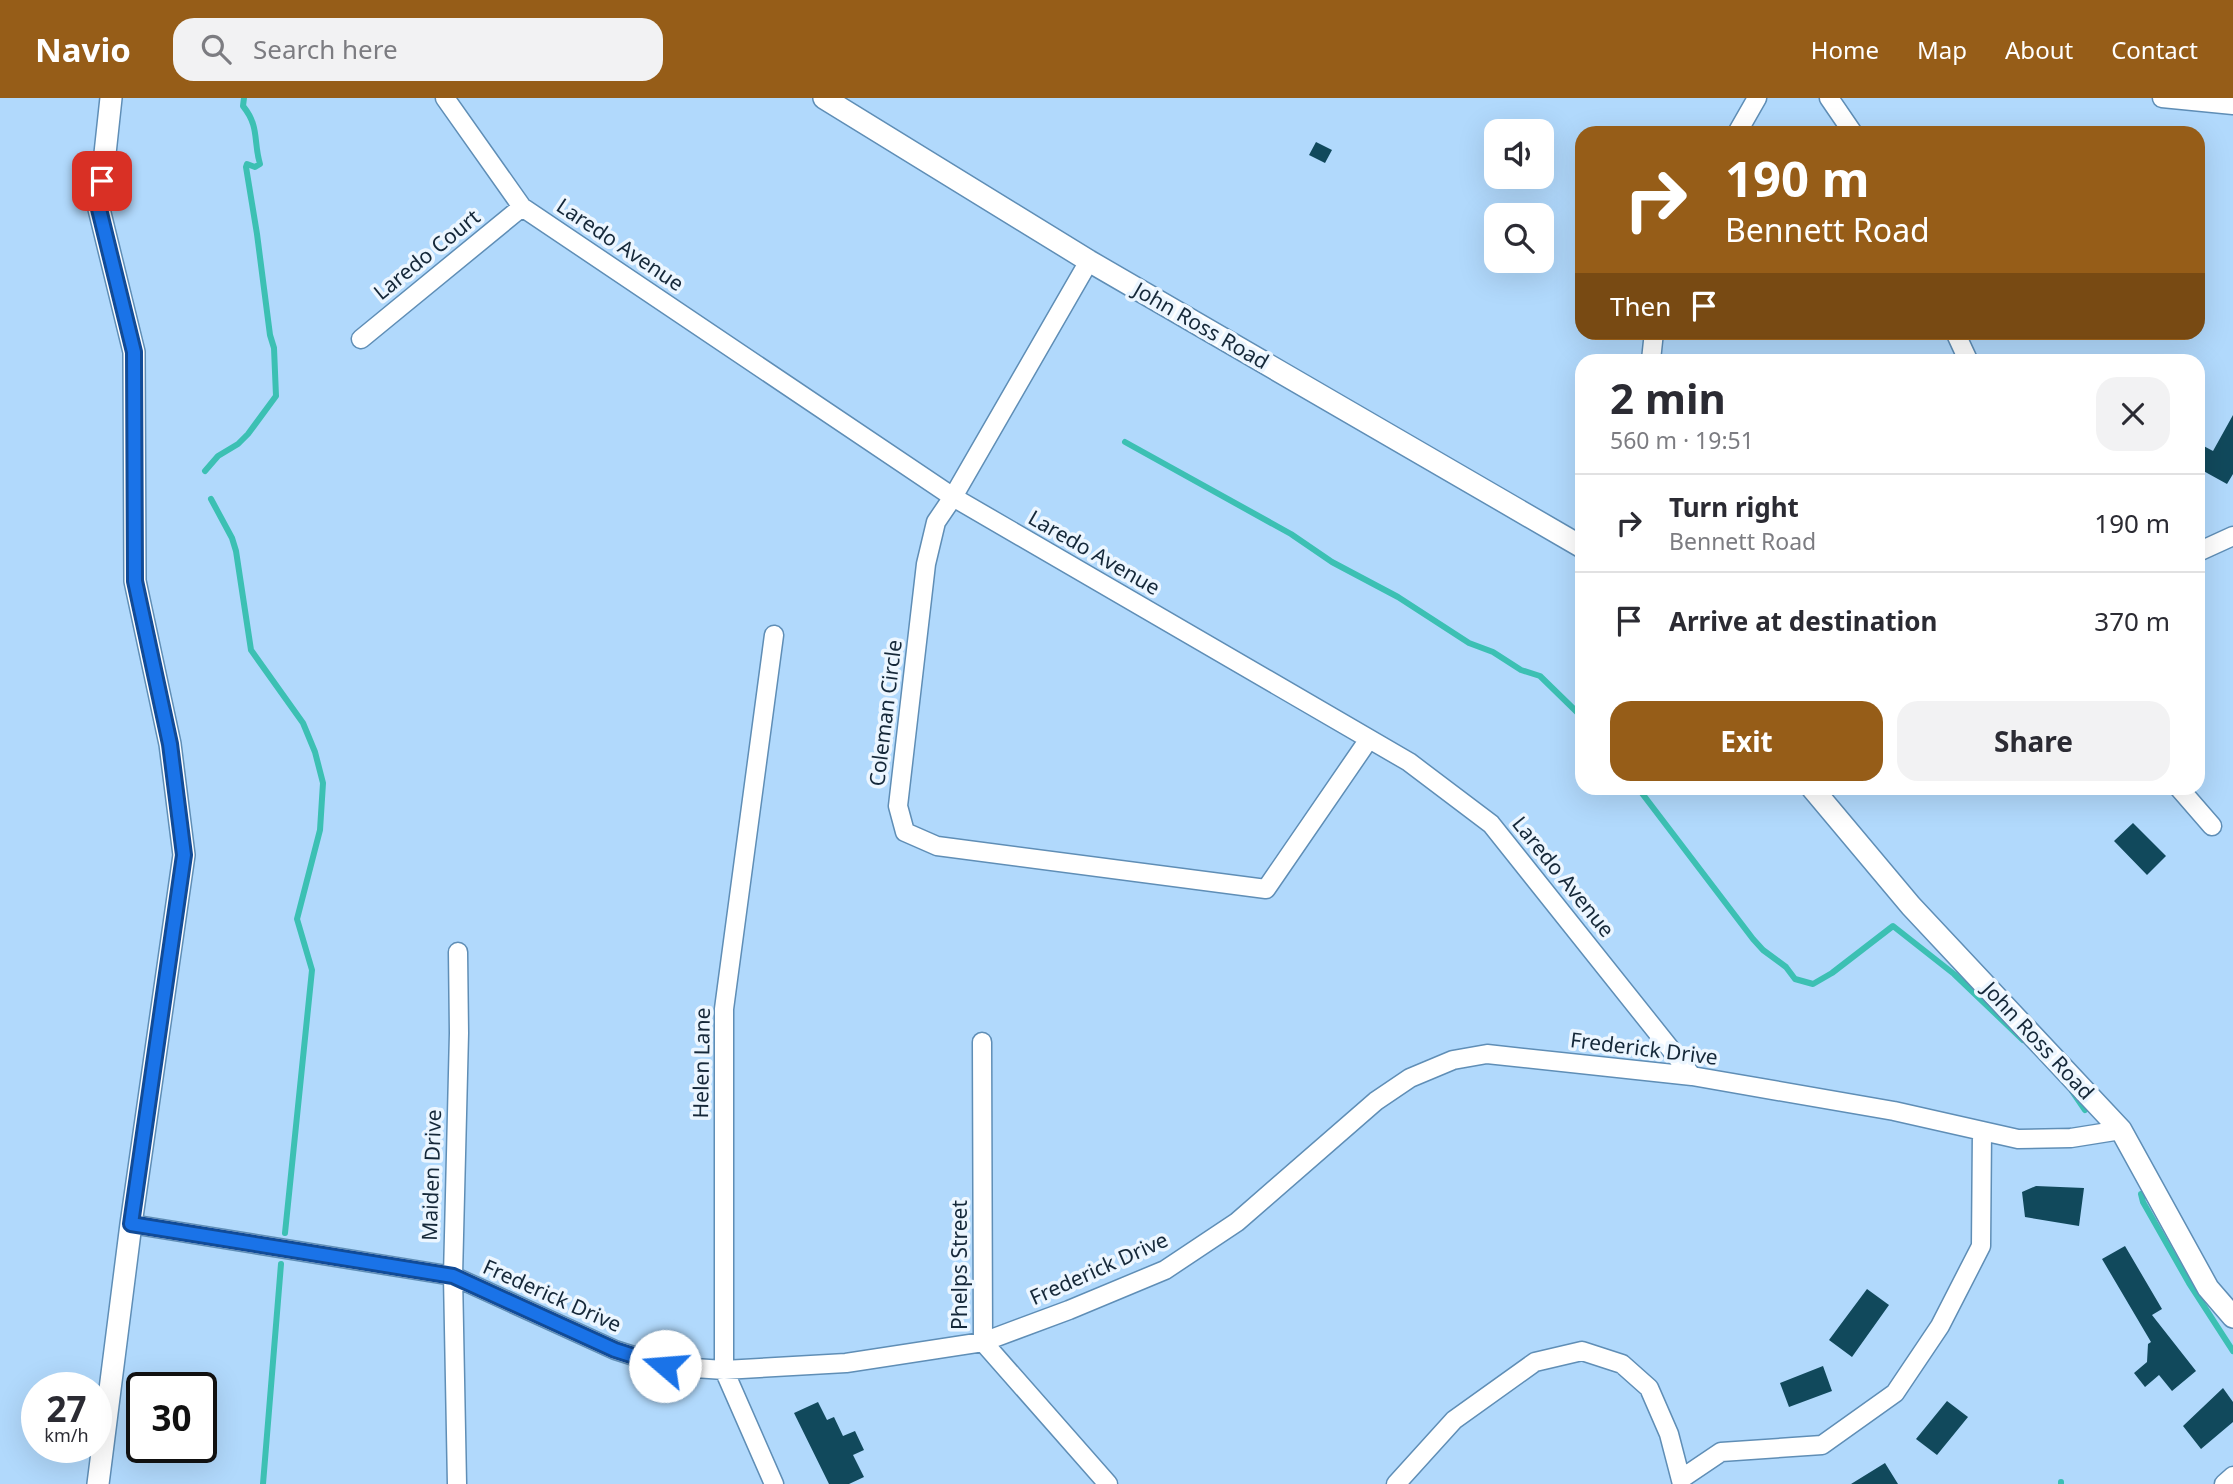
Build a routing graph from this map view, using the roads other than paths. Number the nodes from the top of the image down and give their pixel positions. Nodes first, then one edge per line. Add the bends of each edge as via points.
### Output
1 (111, 98) edge
2 (445, 98) edge
3 (824, 98) edge
4 (1757, 98) edge
5 (1829, 98) edge
6 (2162, 98) edge
7 (2233, 105) edge
8 (1741, 126) edge
9 (1848, 126) edge
10 (522, 207) junction
11 (1089, 261) junction
12 (361, 339) dead end
13 (953, 497) junction
14 (2233, 536) edge
15 (1575, 543) edge
16 (2205, 549) edge
17 (774, 635) dead end
18 (1369, 739) junction
19 (1818, 795) edge
20 (2185, 795) edge
21 (2212, 826) dead end
22 (458, 952) dead end
23 (982, 1042) dead end
24 (1692, 1076) junction
25 (2121, 1130) junction
26 (1982, 1131) junction
27 (131, 1224) junction
28 (453, 1276) junction
29 (2233, 1317) edge
30 (983, 1342) junction
31 (724, 1370) junction
32 (2233, 1476) edge
33 (1682, 1481) edge
34 (98, 1484) edge
35 (457, 1484) edge
36 (774, 1484) edge
37 (1108, 1484) edge
38 (1396, 1484) edge
39 (2224, 1484) edge

1 - 27 street via 99,209 134,352 135,581 170,744 184,855
2 - 10 street, Laredo Avenue
3 - 11 street, John Ross Road
4 - 8 street
5 - 9 street
6 - 7 street
10 - 12 street, Laredo Court
10 - 13 street, Laredo Avenue
11 - 13 street, Coleman Circle
11 - 15 street, John Ross Road
13 - 18 street, Laredo Avenue
13 - 18 street, Coleman Circle via 936,522 926,564 898,806 905,832 937,846 1266,889
14 - 16 street
17 - 31 street, Helen Lane via 724,1009
18 - 24 street, Laredo Avenue via 1409,762 1491,824
19 - 25 street, John Ross Road via 1911,906
20 - 21 street
22 - 28 street, Maiden Drive
23 - 30 street, Phelps Street
24 - 26 street, Frederick Drive
24 - 30 street, Frederick Drive via 1487,1054 1452,1060 1410,1078 1376,1101 1237,1222 1165,1270
25 - 26 street, Frederick Drive via 2071,1138 2018,1139
25 - 29 street, John Ross Road via 2208,1288
26 - 33 street via 1980,1246 1940,1326 1895,1393 1822,1445 1721,1452
27 - 28 street, Frederick Drive
27 - 34 street
28 - 31 street, Frederick Drive via 615,1350 665,1366
28 - 35 street, Maiden Drive
30 - 31 street, Frederick Drive via 846,1363
30 - 37 street, Phelps Street
31 - 36 street, Helen Lane
32 - 39 street
33 - 38 street via 1649,1388 1622,1364 1582,1351 1535,1362 1454,1420

